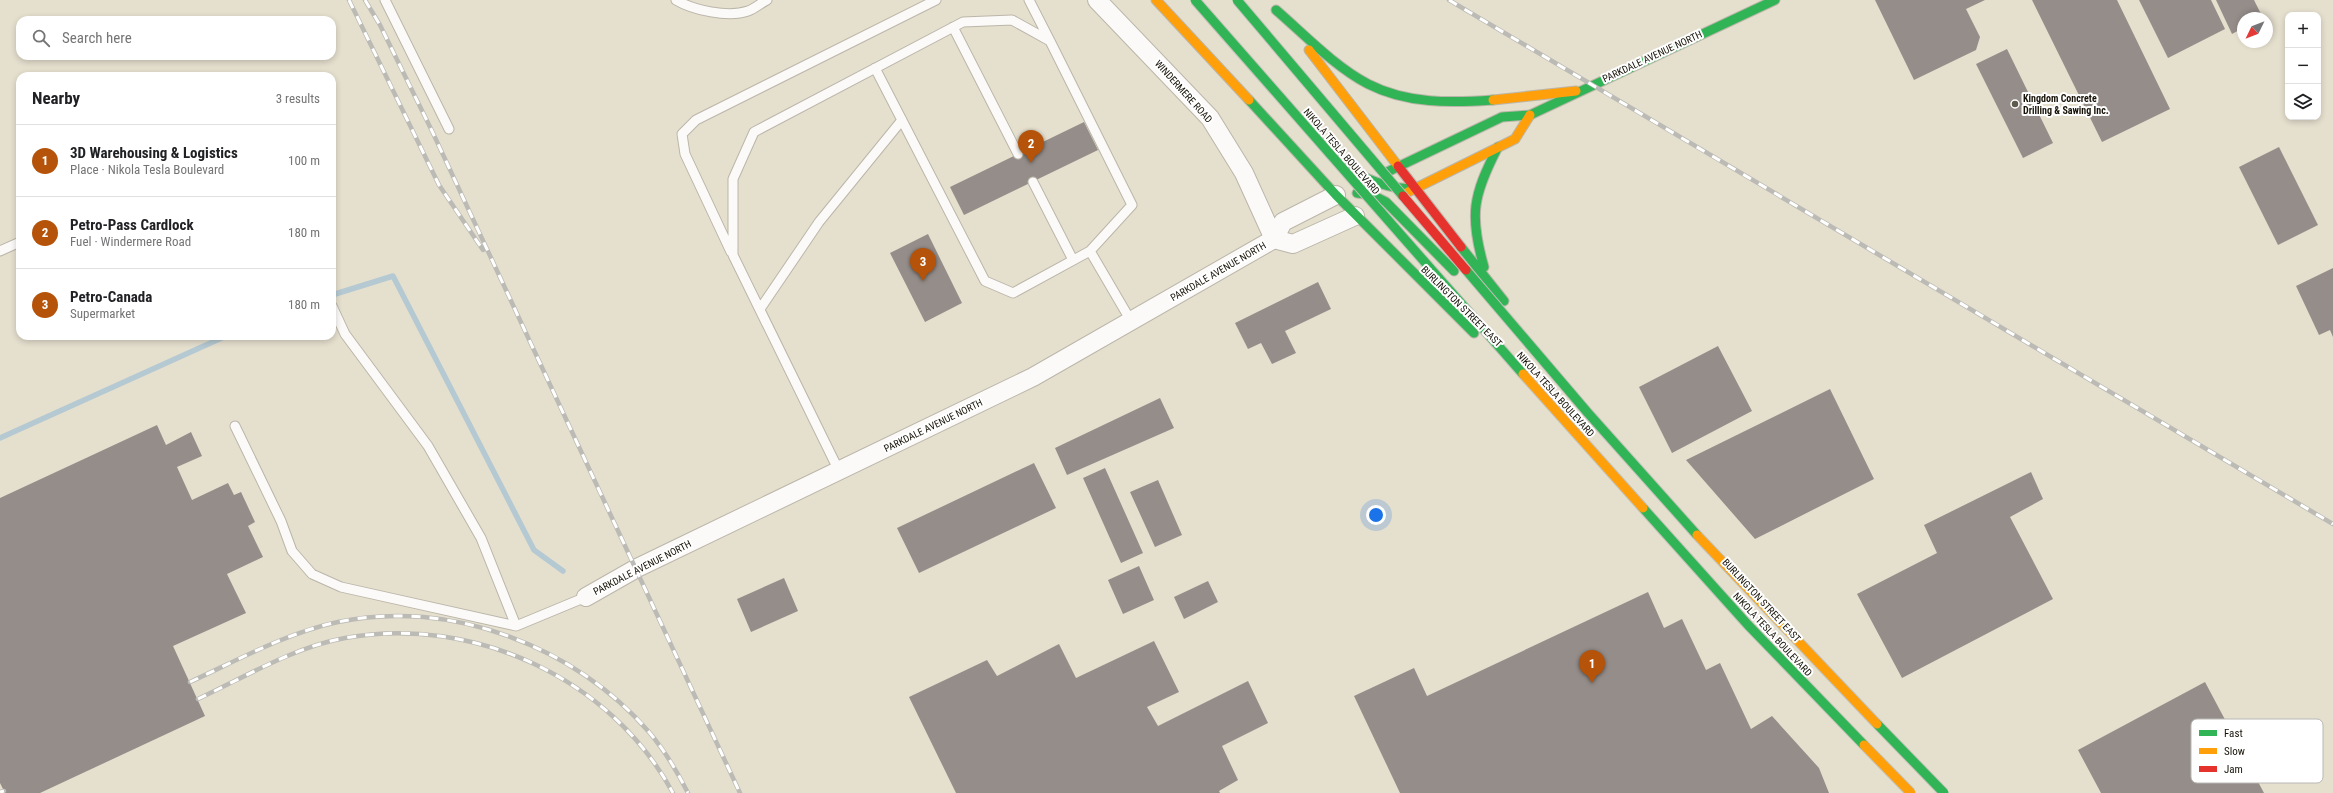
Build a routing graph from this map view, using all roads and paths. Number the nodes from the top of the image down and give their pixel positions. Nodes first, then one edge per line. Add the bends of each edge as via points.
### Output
1 (385, 0) edge
2 (676, 0) edge
3 (767, 0) edge
4 (936, 0) edge
5 (1029, 0) edge
6 (1097, 0) edge
7 (1156, 0) edge
8 (1195, 0) edge
9 (1237, 0) edge
10 (1775, 0) edge
11 (953, 27) junction
12 (1050, 41) junction
13 (875, 68) junction
14 (1576, 91) junction
15 (1243, 92) junction
16 (1530, 114) junction
17 (1278, 117) dead end
18 (902, 120) junction
19 (449, 129) dead end
20 (1295, 130) dead end
21 (1498, 147) junction
22 (1018, 154) dead end
23 (1398, 166) junction
24 (1367, 181) junction
25 (1032, 182) dead end
26 (1415, 189) junction
27 (1336, 195) junction
28 (1386, 202) junction
29 (1355, 216) junction
30 (1274, 239) junction
31 (16, 244) edge
32 (0, 251) edge
33 (1090, 251) junction
34 (733, 255) junction
35 (1073, 260) junction
36 (1488, 280) junction
37 (760, 309) junction
38 (336, 315) edge
39 (1131, 321) junction
40 (1549, 359) junction
41 (1578, 418) junction
42 (235, 426) dead end
43 (839, 471) junction
44 (586, 597) joint
45 (516, 626) junction
46 (1866, 727) dead end
47 (1911, 793) edge
48 (1944, 793) edge

1 - 19 lane
2 - 3 lane via 689,8 719,13 747,11
4 - 34 lane via 696,120 682,134 685,154
5 - 12 lane
6 - 30 street, WINDERMERE ROAD via 1210,118 1244,172
7 - 15 main road
8 - 47 main road, NIKOLA TESLA BOULEVARD, bridge via 1454,298 1748,624
9 - 48 main road, NIKOLA TESLA BOULEVARD, bridge via 1485,294 1640,472 1765,608
10 - 14 main road, PARKDALE AVENUE NORTH
11 - 12 lane via 963,22 1012,20
11 - 13 lane
11 - 22 lane
12 - 33 lane via 1132,205
13 - 18 lane
13 - 34 lane via 754,132 733,179
14 - 16 main road, PARKDALE AVENUE NORTH
14 - 23 main road, BURLINGTON STREET EAST via 1499,100 1442,101 1405,98 1369,84 1324,52 1274,8 1331,77
15 - 17 main road
15 - 27 main road, BURLINGTON STREET EAST
16 - 21 main road, PARKDALE AVENUE NORTH via 1515,139
16 - 23 main road, PARKDALE AVENUE NORTH via 1502,116
18 - 35 lane via 985,281 1013,293
18 - 37 lane via 819,222
20 - 24 main road via 1328,156
21 - 26 main road, PARKDALE AVENUE NORTH
21 - 36 main road via 1481,177 1472,220 1475,241
23 - 24 main road, PARKDALE AVENUE NORTH
23 - 26 main road, BURLINGTON STREET EAST
24 - 26 main road via 1402,190
24 - 27 main road, PARKDALE AVENUE NORTH
25 - 35 lane
26 - 28 main road, PARKDALE AVENUE NORTH
26 - 36 main road, BURLINGTON STREET EAST
27 - 28 main road via 1372,195
27 - 29 main road, BURLINGTON STREET EAST
27 - 30 street, PARKDALE AVENUE NORTH via 1283,222
28 - 29 main road, PARKDALE AVENUE NORTH
28 - 40 main road via 1483,300
29 - 30 street, PARKDALE AVENUE NORTH via 1293,244
29 - 41 main road, BURLINGTON STREET EAST via 1524,382
30 - 39 street, PARKDALE AVENUE NORTH
31 - 32 lane
33 - 35 lane
33 - 39 lane
34 - 37 lane
36 - 40 main road, BURLINGTON STREET EAST
37 - 43 lane
38 - 45 lane via 345,334 428,446 481,538
39 - 43 street, PARKDALE AVENUE NORTH via 1033,377
40 - 41 main road, BURLINGTON STREET EAST
41 - 46 main road, BURLINGTON STREET EAST
42 - 45 lane via 281,521 292,551 312,574 340,587
43 - 44 street, PARKDALE AVENUE NORTH via 637,568
44 - 45 lane

